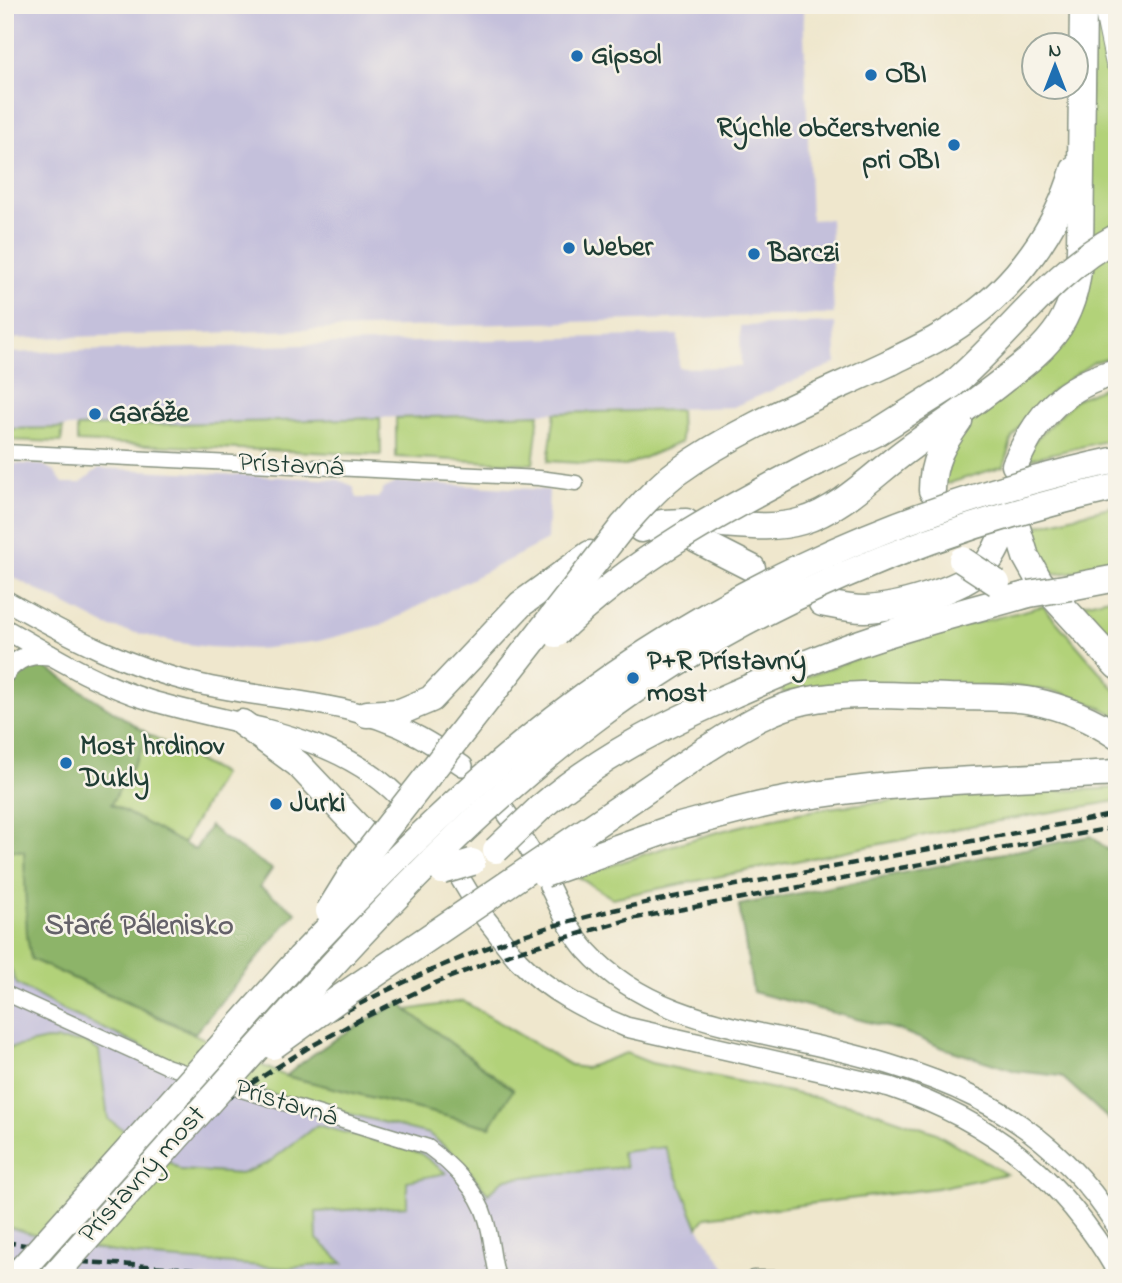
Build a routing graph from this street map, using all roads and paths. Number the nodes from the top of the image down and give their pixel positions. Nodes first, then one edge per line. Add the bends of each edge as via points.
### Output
1 (1083, 5) edge
2 (1105, 5) edge
3 (1117, 62) edge
4 (1080, 149) junction
5 (1117, 237) edge
6 (1117, 372) edge
7 (969, 408) junction
8 (5, 452) edge
9 (1117, 460) edge
10 (1015, 465) dead end
11 (576, 483) dead end
12 (1117, 487) edge
13 (932, 490) dead end
14 (723, 524) dead end
15 (640, 529) dead end
16 (590, 554) dead end
17 (956, 554) dead end
18 (752, 568) dead end
19 (1117, 579) edge
20 (1029, 594) junction
21 (822, 603) dead end
22 (9, 609) edge
23 (5, 629) edge
24 (50, 655) junction
25 (1117, 666) edge
26 (5, 673) edge
27 (484, 704) junction
28 (367, 714) junction
29 (242, 723) junction
30 (1117, 736) edge
31 (438, 748) dead end
32 (1117, 773) edge
33 (399, 797) dead end
34 (366, 836) dead end
35 (455, 865) joint
36 (549, 886) dead end
37 (500, 891) junction
38 (469, 893) dead end
39 (485, 918) dead end
40 (300, 958) junction
41 (5, 993) edge
42 (234, 1073) junction
43 (1117, 1227) edge
44 (1117, 1272) edge
45 (14, 1278) edge
46 (52, 1278) edge
47 (498, 1278) edge
48 (753, 1278) edge
49 (808, 1278) edge

1 - 4 highway
2 - 3 main road
4 - 7 highway via 1080,251 1071,305 1041,351
4 - 27 highway, bridge via 1059,209 1011,280 966,320 891,362 740,434 674,475 623,526
5 - 27 highway, bridge via 1074,265 952,385 876,433 713,518 615,582
6 - 10 highway via 1080,387 1045,413
7 - 13 highway via 936,456
7 - 14 highway via 820,514 773,526
8 - 11 street, Prístavná
9 - 40 highway, bridge via 908,519 787,573 664,642 526,741 460,798
12 - 42 highway, bridge via 983,522 859,568 702,647 633,692 543,758 443,848
15 - 18 highway via 685,531
16 - 28 highway via 521,604 431,699 400,712
17 - 20 highway, bridge via 996,583
19 - 20 highway, bridge
20 - 35 highway, bridge via 862,642 679,718 588,770 496,850
21 - 25 highway via 869,609 960,583 982,569 1011,530 1040,582
22 - 28 main road via 160,673 222,689
23 - 24 main road
24 - 26 main road via 28,655
24 - 29 main road via 149,700
27 - 40 highway, bridge via 355,869
28 - 31 main road
29 - 33 main road via 330,751 383,781
29 - 34 highway via 298,764
30 - 37 highway, bridge via 1079,716 1033,701 863,695 803,702 774,711 705,750
32 - 37 highway, bridge via 916,784 790,799 625,843
35 - 38 main road
36 - 43 main road via 578,941 635,991 714,1024 896,1065 958,1088 1033,1134 1085,1185
37 - 42 highway, bridge
39 - 44 main road via 540,979 569,1000 626,1027 890,1087 966,1118 1040,1171 1079,1214
40 - 45 highway, bridge
41 - 47 street, Prístavná via 171,1068 428,1147 453,1170 481,1207
42 - 46 highway, Prístavný most, bridge
48 - 49 street

